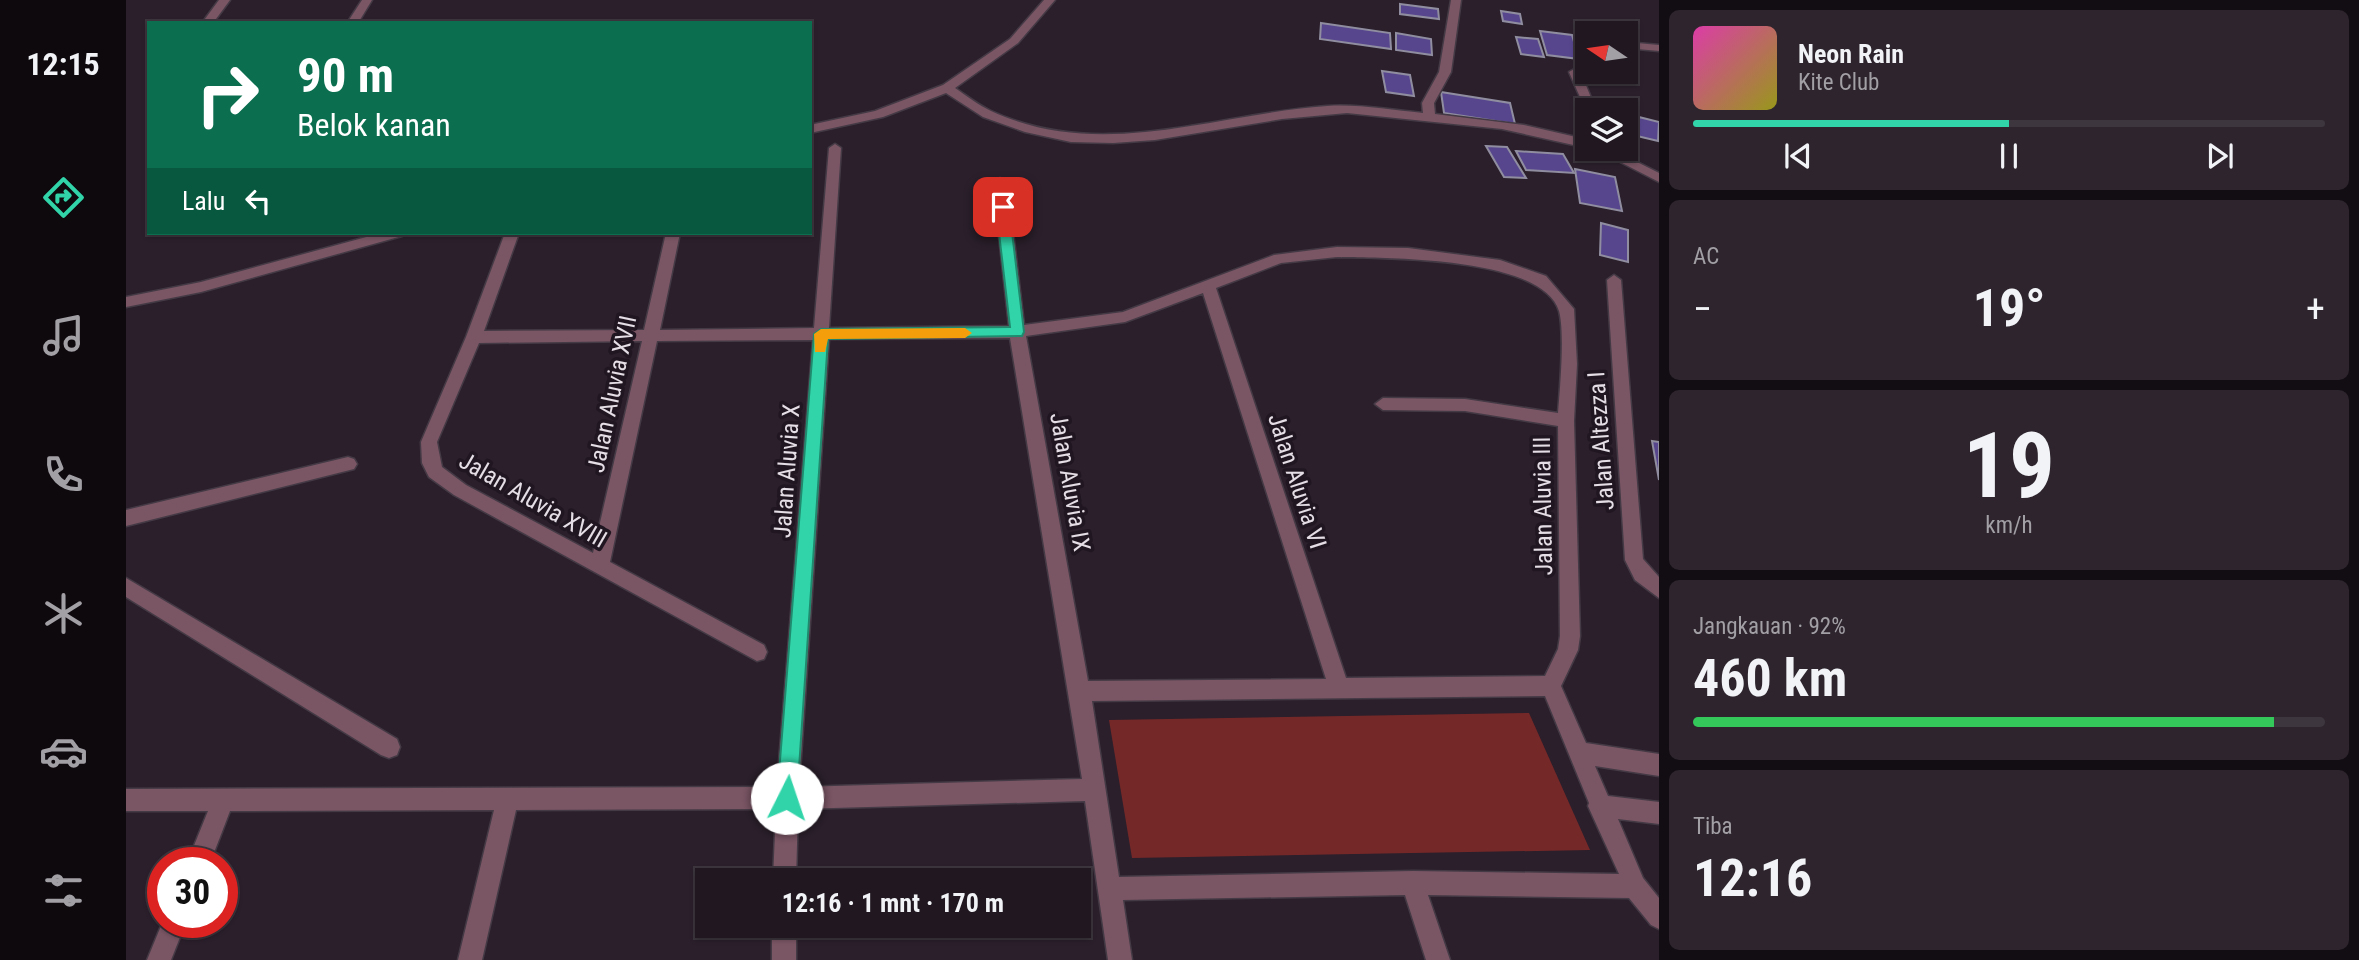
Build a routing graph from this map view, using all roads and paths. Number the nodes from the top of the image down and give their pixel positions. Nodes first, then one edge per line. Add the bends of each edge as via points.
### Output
1 (225, 0) edge
2 (367, 0) edge
3 (1050, 0) edge
4 (1457, 0) edge
5 (208, 21) edge
6 (353, 21) edge
7 (1638, 46) edge
8 (1659, 48) edge
9 (947, 88) junction
10 (1429, 117) junction
11 (812, 129) edge
12 (1575, 141) edge
13 (835, 148) dead end
14 (1625, 161) edge
15 (1659, 178) edge
16 (1000, 183) dead end
17 (511, 235) edge
18 (673, 235) edge
19 (372, 236) edge
20 (1614, 280) dead end
21 (1209, 286) junction
22 (126, 302) edge
23 (1017, 332) junction
24 (821, 334) junction
25 (650, 335) junction
26 (474, 337) junction
27 (1383, 404) dead end
28 (1566, 421) junction
29 (348, 464) dead end
30 (126, 518) edge
31 (600, 566) junction
32 (126, 587) edge
33 (1659, 589) edge
34 (757, 652) dead end
35 (1551, 686) junction
36 (1340, 690) junction
37 (1080, 691) junction
38 (389, 747) dead end
39 (1578, 753) junction
40 (1659, 765) edge
41 (1094, 790) junction
42 (787, 798) junction
43 (126, 800) edge
44 (223, 800) junction
45 (507, 800) junction
46 (1599, 806) junction
47 (1659, 813) edge
48 (204, 847) edge
49 (785, 868) edge
50 (1413, 883) junction
51 (1635, 886) junction
52 (1109, 889) junction
53 (1659, 917) edge
54 (168, 938) edge
55 (784, 938) edge
56 (159, 960) edge
57 (470, 960) edge
58 (783, 960) edge
59 (1120, 960) edge
60 (1438, 960) edge

1 - 5 street
2 - 6 street
3 - 9 street via 1014,41
4 - 10 street via 1445,72 1428,103
7 - 8 street
9 - 10 street via 985,113 1030,130 1106,140 1171,136 1327,110
9 - 11 street via 879,114
10 - 12 street via 1521,126
13 - 24 street, Jalan Aluvia X
14 - 15 street
16 - 23 street, Jalan Aluvia IX
17 - 26 street, Jalan Aluvia XVIII
18 - 25 street, Jalan Aluvia XVII
19 - 22 street via 201,287
20 - 33 street, Jalan Altezza I via 1634,560
21 - 23 street via 1125,317
21 - 28 street via 1279,258 1337,252 1408,253 1522,272 1541,281 1566,309
21 - 36 street, Jalan Aluvia VI
23 - 24 street
23 - 37 street, Jalan Aluvia IX
24 - 25 street
24 - 42 street, Jalan Aluvia X
25 - 26 street
25 - 31 street, Jalan Aluvia XVII
26 - 31 street, Jalan Aluvia XVIII via 429,442 435,472
27 - 28 street, Jalan Aluvia III via 1465,405
28 - 35 street, Jalan Aluvia III via 1570,636
29 - 30 street
31 - 34 street, Jalan Aluvia XVIII
32 - 38 street
35 - 36 street
35 - 39 street
36 - 37 street
37 - 41 street, Jalan Aluvia IX
39 - 40 street
39 - 46 street
41 - 42 street
41 - 52 street, Jalan Aluvia IX
42 - 45 street
42 - 49 street, Jalan Aluvia X
43 - 44 street
44 - 45 street
44 - 48 street
45 - 57 street
46 - 47 street
46 - 51 street
50 - 51 street
50 - 52 street
50 - 60 street
51 - 53 street
52 - 59 street, Jalan Aluvia IX
54 - 56 street
55 - 58 street

